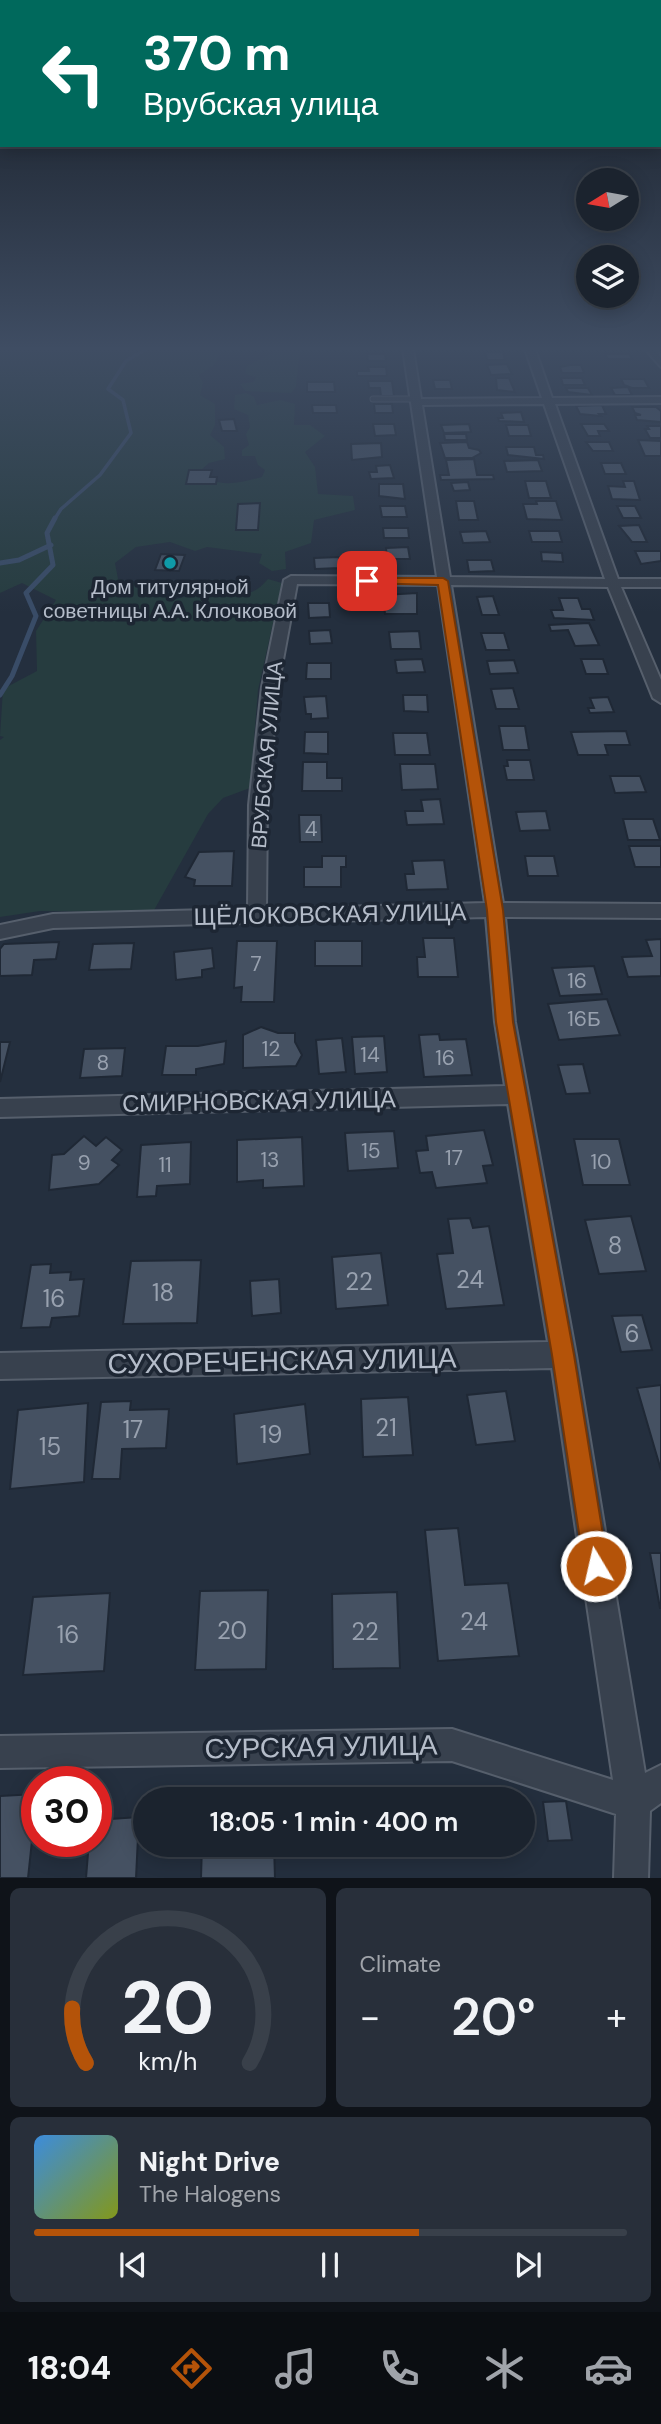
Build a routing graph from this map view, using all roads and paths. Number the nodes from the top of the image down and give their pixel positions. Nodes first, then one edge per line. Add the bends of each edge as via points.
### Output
1 (420, 437) edge
2 (560, 437) edge
3 (443, 581) junction
4 (612, 583) junction
5 (661, 583) edge
6 (661, 698) edge
7 (495, 910) junction
8 (661, 911) edge
9 (257, 916) junction
10 (0, 932) edge
11 (519, 1095) junction
12 (0, 1108) edge
13 (563, 1355) junction
14 (0, 1366) edge
15 (0, 1752) edge
16 (661, 1782) edge
17 (633, 1803) junction
18 (631, 1878) edge

1 - 3 street
2 - 4 street
3 - 4 street, ВРУБСКАЯ УЛИЦА
3 - 7 street
3 - 9 street, ВРУБСКАЯ УЛИЦА via 291,580 270,687 258,805
4 - 5 street, ВРУБСКАЯ УЛИЦА
4 - 6 street
7 - 8 street, ЩЁЛОКОВСКАЯ УЛИЦА
7 - 9 street, ЩЁЛОКОВСКАЯ УЛИЦА
7 - 11 street via 505,1022
9 - 10 street, ЩЁЛОКОВСКАЯ УЛИЦА via 53,921
11 - 12 street, СМИРНОВСКАЯ УЛИЦА
11 - 13 street
13 - 14 street, СУХОРЕЧЕНСКАЯ УЛИЦА
13 - 17 street
15 - 17 street, СУРСКАЯ УЛИЦА via 452,1745
16 - 17 street
17 - 18 street

